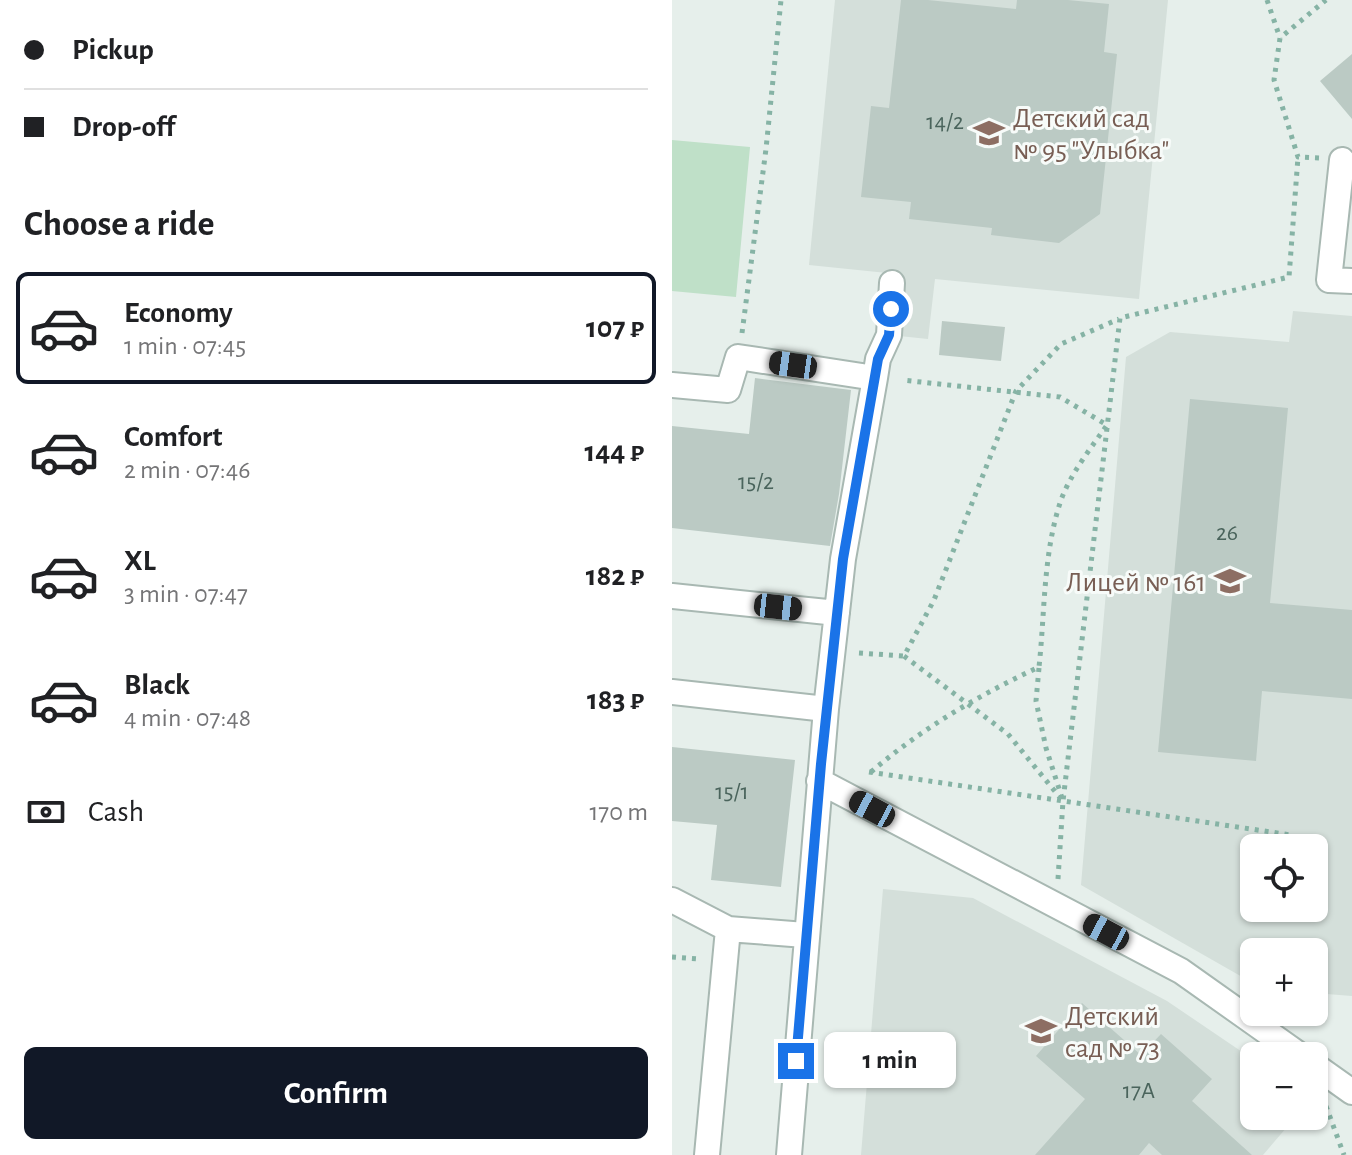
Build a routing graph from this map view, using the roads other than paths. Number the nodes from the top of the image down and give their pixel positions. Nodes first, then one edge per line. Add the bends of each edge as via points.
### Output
1 (1342, 160) road end
2 (1352, 281) edge
3 (892, 283) dead end
4 (875, 378) junction
5 (672, 385) edge
6 (672, 596) edge
7 (837, 613) junction
8 (672, 692) edge
9 (826, 709) junction
10 (820, 773) junction
11 (672, 900) edge
12 (728, 929) junction
13 (805, 935) junction
14 (1281, 1042) edge
15 (1328, 1075) edge
16 (1352, 1092) edge
17 (707, 1155) edge
18 (789, 1155) edge

1 - 2 lane via 1329,280
3 - 4 lane via 889,335
4 - 5 lane via 738,357 728,390
4 - 7 lane
6 - 7 lane
7 - 9 lane
8 - 9 lane
9 - 10 lane
10 - 13 lane
10 - 14 lane via 1181,971
11 - 12 lane
12 - 13 lane
12 - 17 lane
13 - 18 lane
15 - 16 lane

